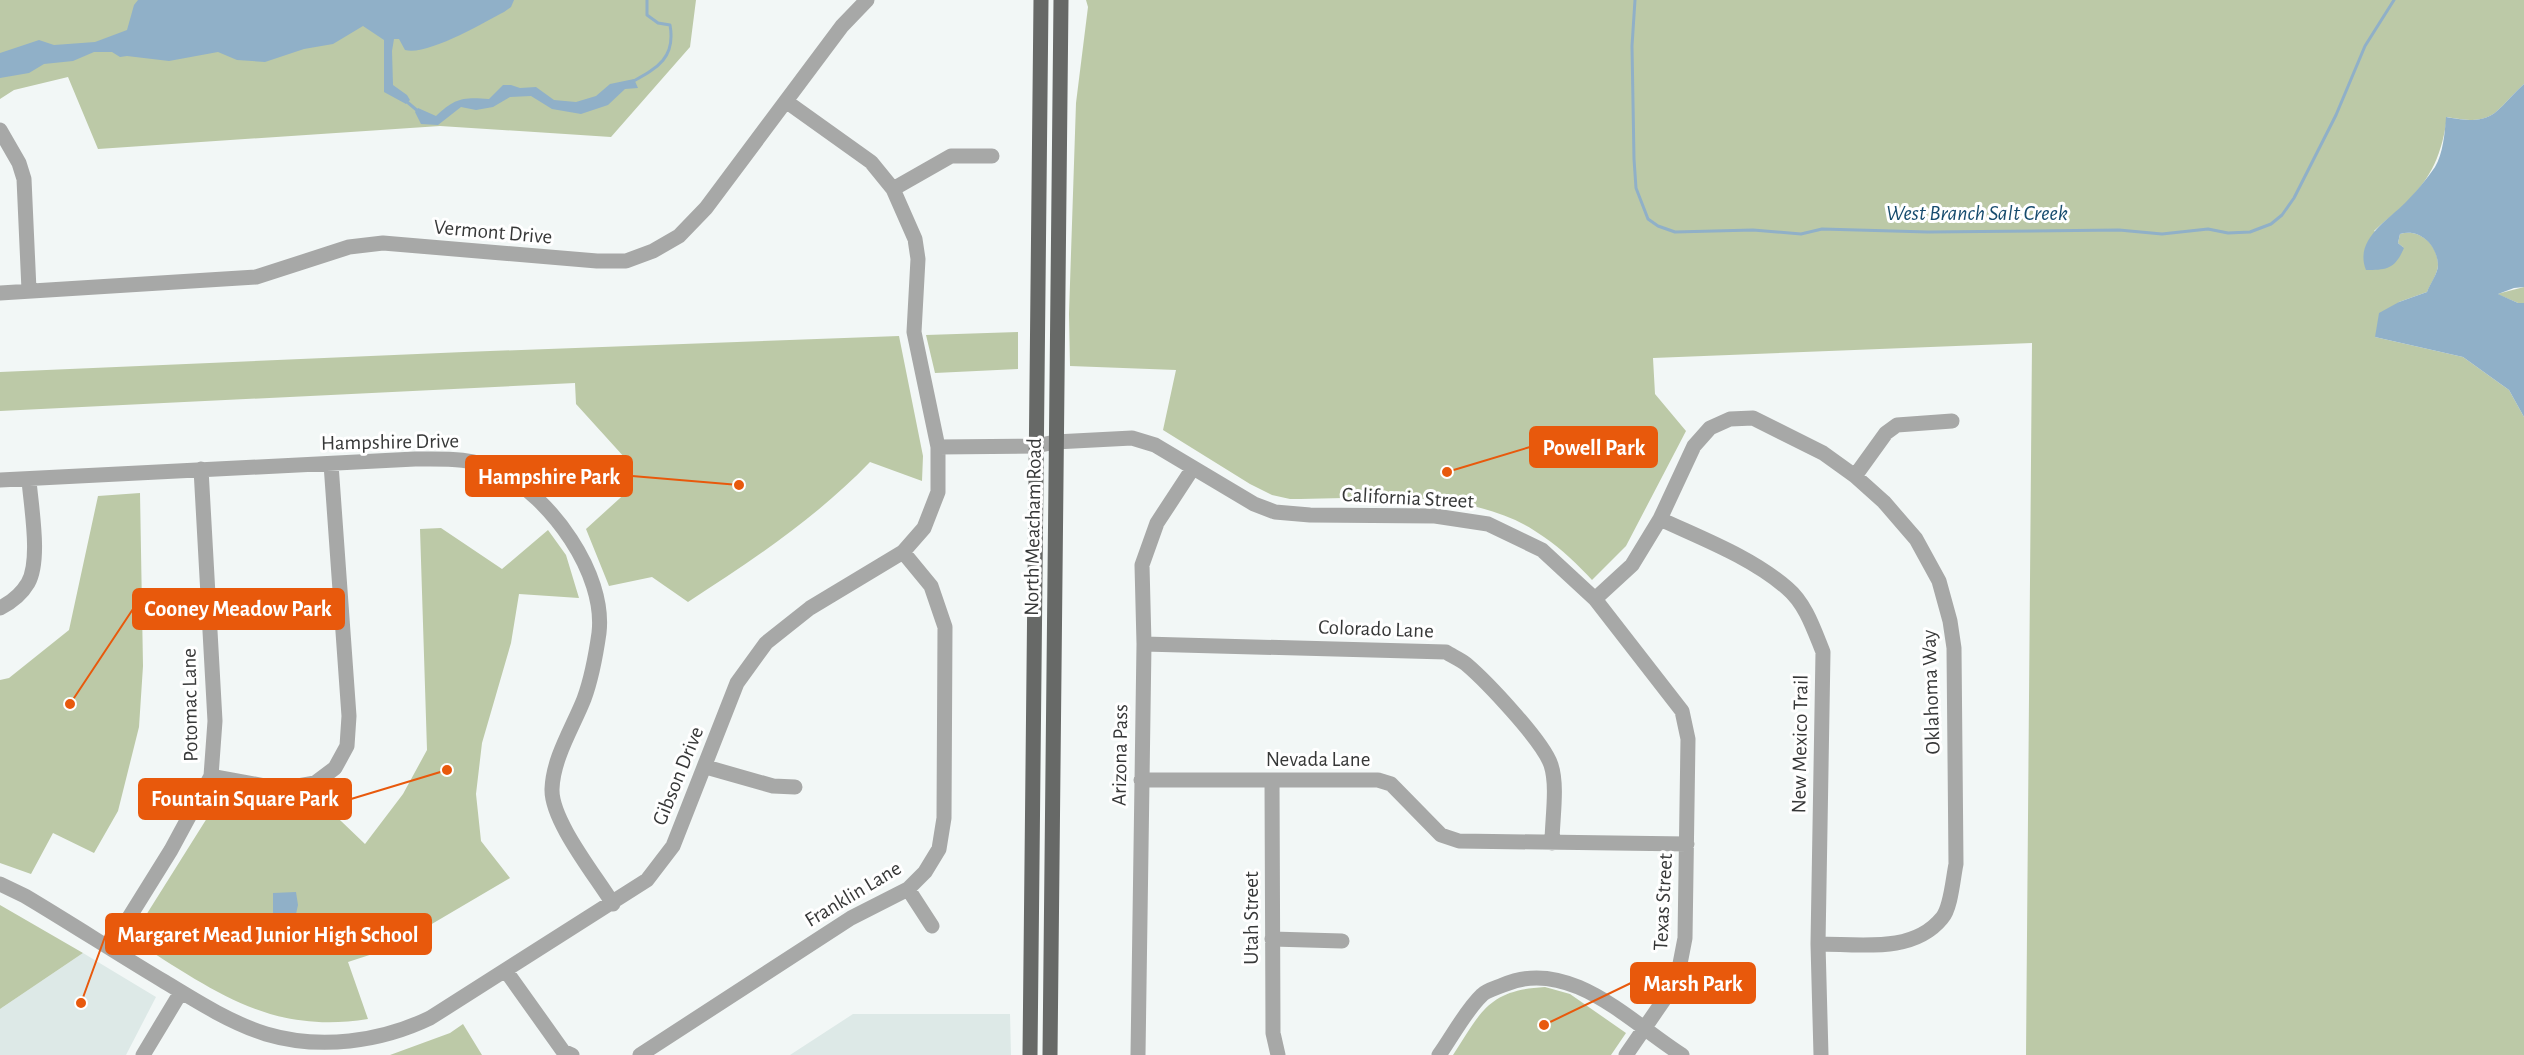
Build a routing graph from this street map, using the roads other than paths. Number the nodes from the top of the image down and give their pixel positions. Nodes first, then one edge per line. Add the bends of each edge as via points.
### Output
1 (867, 0) edge
2 (1041, 0) edge
3 (1062, 0) edge
4 (787, 102) junction
5 (0, 130) edge
6 (992, 156) dead end
7 (893, 189) junction
8 (29, 290) junction
9 (0, 292) edge
10 (1952, 421) dead end
11 (1055, 442) junction
12 (1036, 446) junction
13 (938, 447) junction
14 (331, 464) junction
15 (1193, 468) junction
16 (201, 469) junction
17 (1856, 476) junction
18 (0, 480) edge
19 (29, 480) junction
20 (1660, 519) junction
21 (903, 552) junction
22 (1595, 599) junction
23 (0, 608) edge
24 (1144, 644) junction
25 (706, 767) junction
26 (211, 776) junction
27 (1141, 780) junction
28 (1272, 780) junction
29 (795, 787) dead end
30 (1552, 843) junction
31 (1687, 844) junction
32 (0, 884) edge
33 (908, 889) junction
34 (613, 904) junction
35 (932, 926) dead end
36 (1272, 939) junction
37 (1342, 941) dead end
38 (1818, 944) junction
39 (110, 948) junction
40 (506, 971) junction
41 (180, 992) junction
42 (1643, 1029) junction
43 (143, 1055) edge
44 (572, 1055) edge
45 (640, 1055) edge
46 (1030, 1055) edge
47 (1050, 1055) edge
48 (1138, 1055) edge
49 (1278, 1055) edge
50 (1439, 1055) edge
51 (1626, 1055) edge
52 (1682, 1055) edge
53 (1821, 1055) edge

1 - 4 street, Vermont Drive via 842,26
2 - 12 main road, North Meacham Road
3 - 11 main road, North Meacham Road
4 - 7 street, Gibson Drive via 871,162
4 - 8 street, Vermont Drive via 706,208 679,236 626,261 383,243 349,247 255,277
5 - 8 street via 24,179
6 - 7 street via 951,156
7 - 13 street, Gibson Drive via 915,240 918,259 914,332
8 - 9 street, Vermont Drive
10 - 17 street via 1897,425
11 - 12 street, California Street
11 - 15 street, California Street via 1132,438 1155,445
11 - 47 main road, North Meacham Road
12 - 13 street, California Street
12 - 46 main road, North Meacham Road
13 - 21 street, Gibson Drive via 938,492 933,509 924,528
14 - 16 street, Hampshire Drive
14 - 26 street via 349,716 347,746 336,768 315,783 281,789
14 - 34 street, Hampshire Drive via 462,459 499,470 539,498 579,549 596,591 599,631 585,696 557,762 552,790 559,819
15 - 22 street, California Street via 1275,512 1435,516 1488,524 1542,550
15 - 24 street, Arizona Pass via 1157,523 1142,565
16 - 19 street, Hampshire Drive
16 - 26 street, Potomac Lane via 214,722
17 - 20 street, Oklahoma Way via 1823,453 1753,418 1730,419 1710,428 1694,446
17 - 38 street, Oklahoma Way via 1916,539 1939,581 1950,621 1954,648 1956,864 1944,917 1925,933 1907,943
18 - 19 street, Hampshire Drive
19 - 23 street via 34,560 28,582 15,600
20 - 22 street via 1632,565
20 - 38 street, New Mexico Trail via 1743,559 1788,589 1815,630 1823,652
21 - 25 street, Gibson Drive via 810,608 766,643 737,683
21 - 33 street, Franklin Lane via 932,586 945,627 944,818 939,849 925,872
22 - 31 street, California Street via 1682,711 1688,739
24 - 27 street, Arizona Pass
24 - 30 street, Colorado Lane via 1446,652 1464,662 1508,707 1551,765
25 - 29 street via 773,786
25 - 34 street, Gibson Drive via 673,846 647,880
26 - 39 street, Potomac Lane
27 - 28 street, Nevada Lane
27 - 48 street, Arizona Pass
28 - 30 street, Nevada Lane via 1378,780 1391,784 1441,835 1459,841
28 - 36 street, Utah Street
30 - 31 street, Nevada Lane
31 - 42 street, Texas Street via 1685,938 1679,969 1670,991
32 - 39 street, Gibson Drive
33 - 35 street
33 - 45 street, Franklin Lane via 851,918
34 - 40 street, Gibson Drive
36 - 37 street
36 - 49 street, Utah Street via 1273,1033
38 - 53 street, New Mexico Trail
39 - 41 street, Gibson Drive
40 - 41 street, Gibson Drive via 407,1029 327,1043 263,1033
40 - 44 street via 563,1051
41 - 43 street
42 - 50 street via 1595,994 1570,983 1544,978 1514,980 1483,994
42 - 51 street, Texas Street
42 - 52 street

